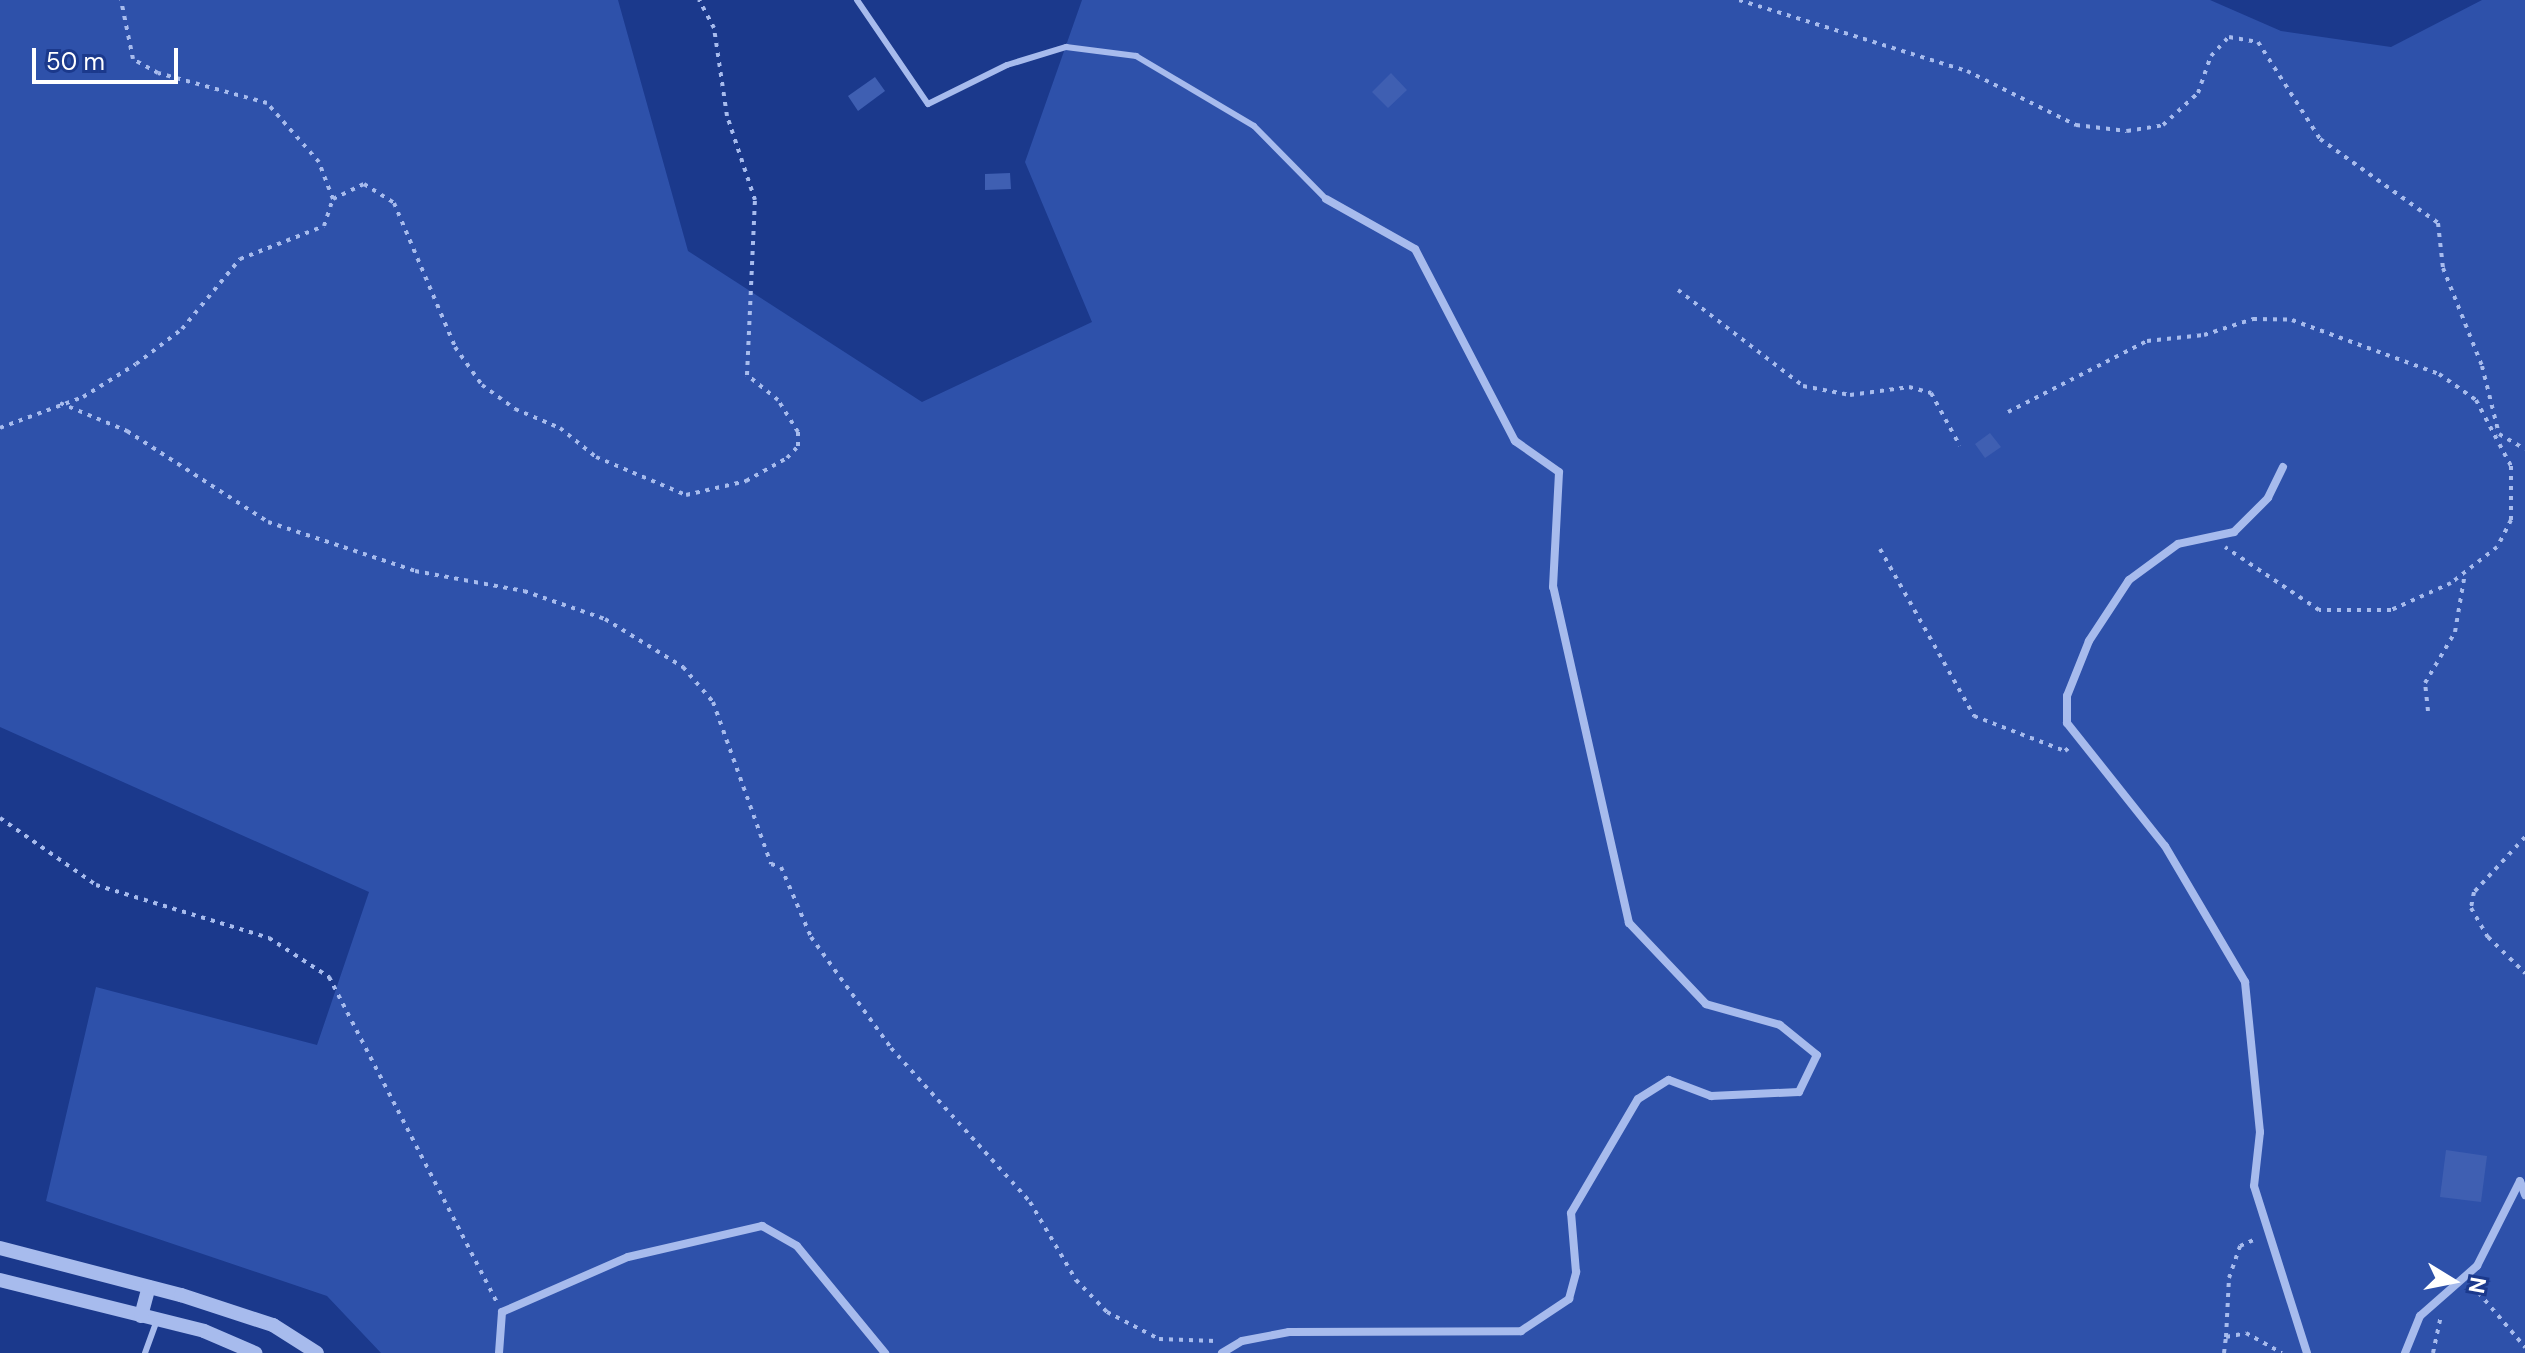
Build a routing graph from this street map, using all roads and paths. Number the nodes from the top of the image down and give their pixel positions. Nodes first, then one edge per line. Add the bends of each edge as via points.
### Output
1 (121, 0) edge
2 (699, 0) edge
3 (857, 0) edge
4 (1739, 0) edge
5 (333, 199) junction
6 (1326, 199) joint
7 (1678, 290) dead end
8 (60, 403) junction
9 (2008, 412) dead end
10 (0, 428) edge
11 (2499, 434) junction
12 (1960, 446) dead end
13 (2525, 449) edge
14 (2283, 467) dead end
15 (2215, 536) junction
16 (1880, 549) dead end
17 (2465, 573) junction
18 (2428, 711) dead end
19 (2077, 742) junction
20 (0, 818) edge
21 (2525, 837) edge
22 (2525, 973) edge
23 (2525, 1195) edge
24 (2266, 1235) junction
25 (0, 1248) edge
26 (2465, 1277) junction
27 (0, 1280) edge
28 (149, 1287) junction
29 (2448, 1295) junction
30 (193, 1299) junction
31 (502, 1312) junction
32 (141, 1316) junction
33 (157, 1320) junction
34 (186, 1327) junction
35 (2226, 1337) junction
36 (1242, 1341) junction
37 (2525, 1347) edge
38 (145, 1353) edge
39 (255, 1353) edge
40 (317, 1353) edge
41 (499, 1353) edge
42 (885, 1353) edge
43 (1222, 1353) edge
44 (2224, 1353) edge
45 (2282, 1353) edge
46 (2307, 1353) edge
47 (2405, 1353) edge
48 (2433, 1353) edge

1 - 5 path via 133,59 158,73 254,97 294,129 319,162
2 - 5 path via 714,28 727,116 755,200 747,375 778,400 798,432 787,458 746,481 674,491 515,409 482,385 455,347 394,203 364,184
3 - 6 lane via 928,104 1007,65 1066,47 1136,56 1254,126
4 - 11 path via 1967,71 2076,125 2127,131 2163,125 2198,93 2211,56 2229,37 2258,42 2320,139 2438,223 2443,268 2482,366
5 - 8 path via 324,226 240,259 163,345 83,397
6 - 36 street via 1415,249 1515,441 1559,472 1553,587 1629,923 1706,1004 1780,1025 1817,1055 1799,1092 1711,1096 1669,1080 1638,1099 1571,1213 1576,1272 1569,1299 1521,1331 1345,1329
7 - 12 path via 1803,386 1850,395 1909,387 1931,393
8 - 10 path
8 - 36 path via 127,431 268,522 415,571 524,591 605,619 683,667 713,702 771,864 781,867 811,937 891,1048 1030,1202 1076,1280 1107,1312 1159,1339
9 - 11 path via 2110,354 2253,319 2292,320 2439,374 2476,400
11 - 13 path
11 - 17 path via 2511,466 2511,520 2497,547
14 - 15 street via 2250,518
15 - 17 path via 2319,610 2391,610
15 - 19 street via 2178,544 2145,566 2107,610 2067,696
16 - 19 path via 1974,716 2065,751
17 - 18 path via 2455,632 2436,653 2425,683
19 - 24 street via 2165,846 2245,982 2260,1132 2254,1186
20 - 31 path via 96,885 269,938 329,977
21 - 22 path via 2474,892 2471,908 2488,937
23 - 26 street via 2520,1181
24 - 35 path via 2240,1246 2229,1278
24 - 46 street
25 - 28 street
26 - 29 street
26 - 37 path
27 - 32 street
28 - 30 street
28 - 32 street
29 - 47 street via 2420,1316
29 - 48 path
30 - 34 street
30 - 40 street via 273,1325
31 - 41 street
31 - 42 street via 628,1257 762,1226 797,1246
32 - 33 street
33 - 34 street
33 - 38 lane
34 - 39 street
35 - 44 path
35 - 45 path via 2246,1333
36 - 43 street

